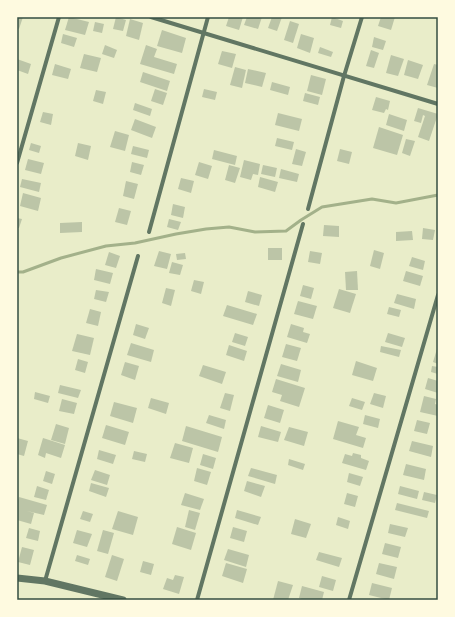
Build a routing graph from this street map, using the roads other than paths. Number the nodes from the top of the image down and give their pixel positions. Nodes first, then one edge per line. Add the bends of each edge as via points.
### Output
1 (59, 17) edge
2 (151, 17) edge
3 (208, 17) edge
4 (362, 17) edge
5 (203, 33) junction
6 (344, 76) junction
7 (438, 104) edge
8 (17, 163) edge
9 (308, 209) dead end
10 (303, 224) dead end
11 (149, 232) dead end
12 (138, 256) dead end
13 (438, 295) edge
14 (17, 578) edge
15 (44, 581) junction
16 (123, 600) edge
17 (196, 600) edge
18 (349, 600) edge

1 - 8 street
2 - 5 street
3 - 5 street
4 - 6 street
5 - 6 street
5 - 11 street
6 - 7 street
6 - 9 street
10 - 17 street
12 - 15 street
13 - 18 street
14 - 15 street
15 - 16 street

